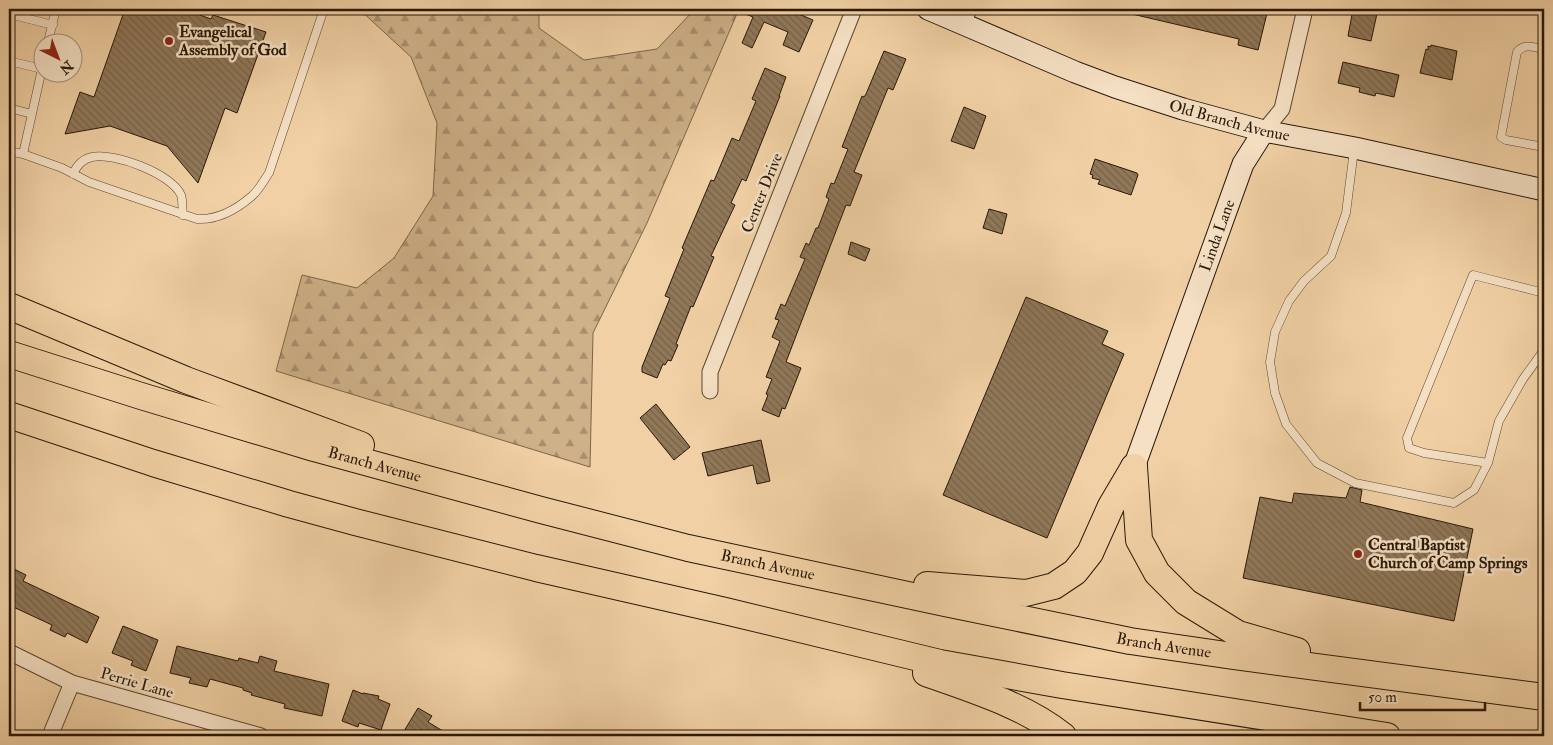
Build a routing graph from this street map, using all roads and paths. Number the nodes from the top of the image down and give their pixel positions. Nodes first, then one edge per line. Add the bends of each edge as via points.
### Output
1 (56, 9) edge
2 (324, 9) edge
3 (854, 9) edge
4 (928, 9) edge
5 (1305, 9) edge
6 (9, 14) edge
7 (966, 16) edge
8 (52, 25) junction
9 (50, 32) edge
10 (1544, 49) edge
11 (9, 61) edge
12 (32, 67) edge
13 (39, 82) edge
14 (9, 108) edge
15 (32, 114) junction
16 (1264, 132) junction
17 (1544, 147) edge
18 (1355, 148) junction
19 (9, 151) edge
20 (23, 154) junction
21 (73, 174) junction
22 (1544, 190) edge
23 (183, 215) junction
24 (1544, 293) edge
25 (9, 306) edge
26 (1544, 350) edge
27 (9, 354) edge
28 (710, 391) dead end
29 (13, 417) edge
30 (1488, 463) junction
31 (1134, 467) junction
32 (541, 510) junction
33 (798, 572) junction
34 (801, 629) junction
35 (9, 652) edge
36 (72, 683) junction
37 (1486, 690) junction
38 (1544, 697) edge
39 (50, 736) edge
40 (261, 736) edge
41 (1063, 736) edge
42 (1387, 736) edge

1 - 8 lane
2 - 23 lane via 269,173 253,196 227,213 209,220
3 - 28 street, Center Drive via 710,372
4 - 7 street, Old Branch Avenue
5 - 16 street, Linda Lane via 1282,109
6 - 8 lane
7 - 16 street, Old Branch Avenue via 1114,87
8 - 9 lane
10 - 17 lane via 1527,45 1517,52 1502,137
11 - 12 lane
13 - 15 lane
14 - 15 lane
15 - 20 lane
16 - 18 street, Old Branch Avenue
16 - 31 street, Linda Lane via 1243,164
18 - 22 street, Old Branch Avenue
18 - 30 lane via 1346,213 1332,256 1289,301 1275,332 1270,362 1275,393 1286,424 1317,463 1355,483 1454,503 1474,490
19 - 20 lane
20 - 21 lane
21 - 23 lane
21 - 23 lane via 78,163 92,157 108,157 144,167 170,182 181,196
24 - 30 lane via 1473,275 1407,438 1408,448 1424,453
25 - 32 highway via 186,380
26 - 30 lane via 1499,421
27 - 32 highway, Branch Avenue via 286,440
29 - 34 highway via 152,463 336,517 536,568
31 - 33 highway via 1111,506 1090,553 1075,572 1054,586 1026,593
31 - 37 highway via 1139,540 1157,573 1186,602 1238,634 1290,650 1462,678
32 - 33 highway, Branch Avenue
33 - 37 highway, Branch Avenue via 1130,641
34 - 41 highway via 976,691 1032,716
34 - 42 highway via 940,663
35 - 36 street, Perrie Lane
36 - 39 street
36 - 40 street, Perrie Lane
37 - 38 highway, Branch Avenue

